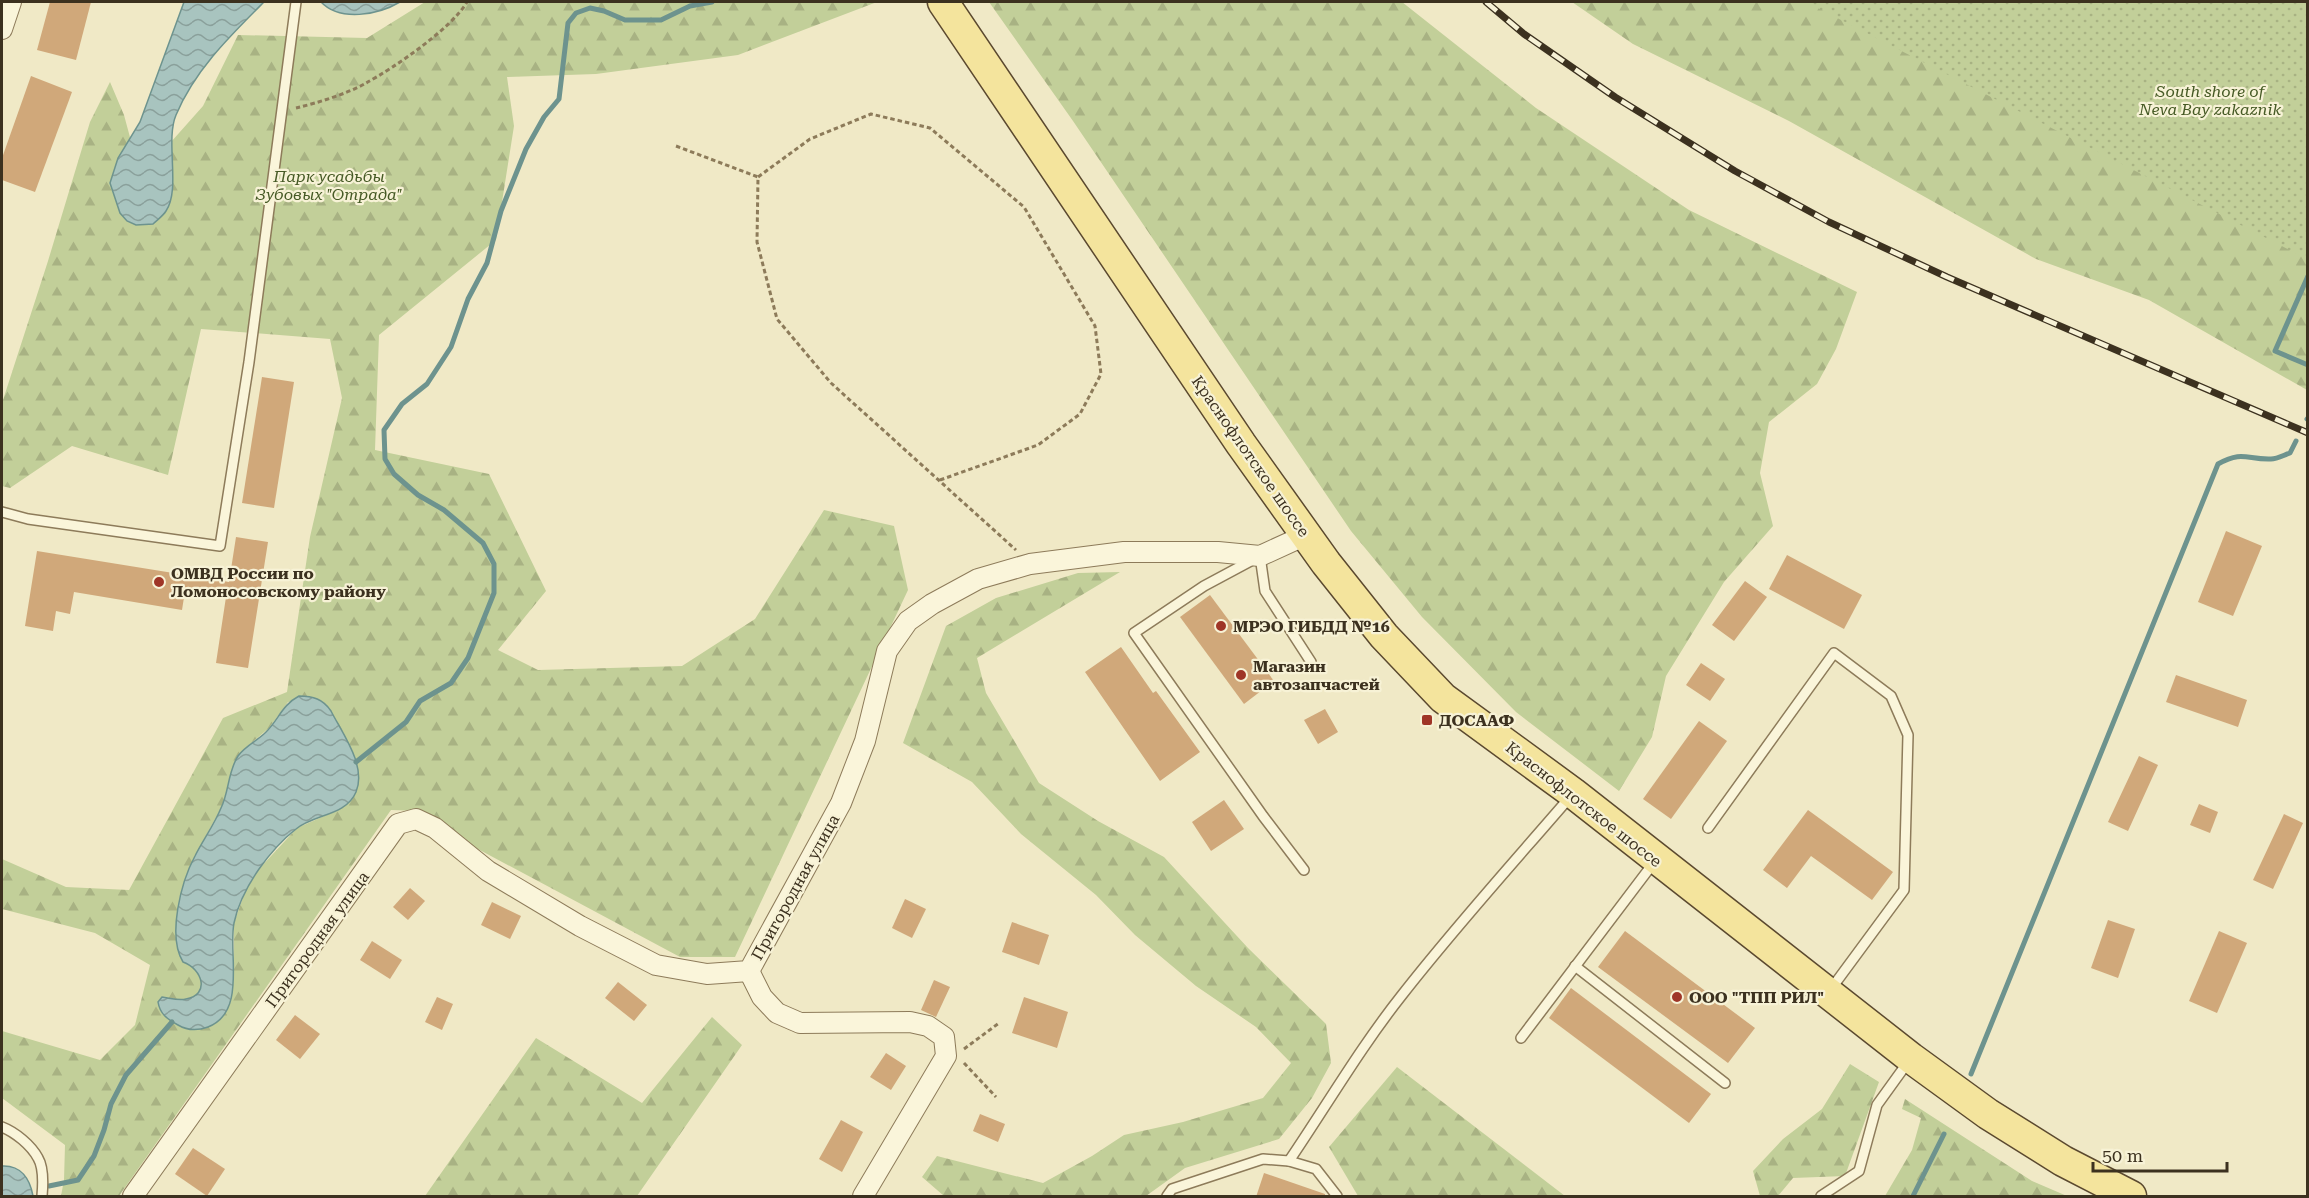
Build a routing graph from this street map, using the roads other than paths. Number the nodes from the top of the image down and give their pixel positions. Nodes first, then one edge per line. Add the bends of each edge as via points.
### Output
1 (11, 2) edge
2 (296, 2) edge
3 (943, 2) edge
4 (2, 29) edge
5 (2, 512) edge
6 (1306, 535) junction
7 (1260, 556) junction
8 (1311, 662) dead end
9 (1573, 793) junction
10 (1708, 828) dead end
11 (1656, 860) junction
12 (1304, 870) dead end
13 (1575, 966) junction
14 (749, 971) junction
15 (1828, 993) junction
16 (1521, 1038) dead end
17 (1911, 1058) junction
18 (1725, 1083) dead end
19 (2, 1126) edge
20 (1289, 1161) junction
21 (42, 1197) edge
22 (132, 1197) edge
23 (863, 1197) edge
24 (1167, 1197) edge
25 (1337, 1197) edge
26 (1821, 1197) edge
27 (2131, 1197) edge

1 - 4 street
2 - 5 lane via 249,362 220,546
3 - 6 main road, Краснофлотское шоссе
6 - 7 street
6 - 9 main road, Краснофлотское шоссе via 1384,636 1443,698
7 - 8 lane via 1265,591
7 - 12 lane via 1204,586 1134,633
7 - 14 street, Пригородная улица via 1124,552 1030,564 978,579 908,621 887,651 865,741 841,803
9 - 11 main road, Краснофлотское шоссе
9 - 20 lane via 1402,995 1354,1059
10 - 15 lane via 1834,653 1891,696 1908,735 1904,890
11 - 13 lane
11 - 15 main road, Краснофлотское шоссе
13 - 16 lane
13 - 18 lane
14 - 22 street, Пригородная улица via 707,974 656,965 580,926 488,871 435,828 416,819 398,824
14 - 23 street via 762,997 777,1013 800,1023 910,1022 928,1026 944,1037 952,1054
15 - 17 main road, Краснофлотское шоссе
17 - 26 lane via 1877,1105 1859,1171
17 - 27 main road, Краснофлотское шоссе via 2063,1161
19 - 21 lane via 39,1159
20 - 24 lane via 1263,1159 1172,1189
20 - 25 lane via 1316,1169

